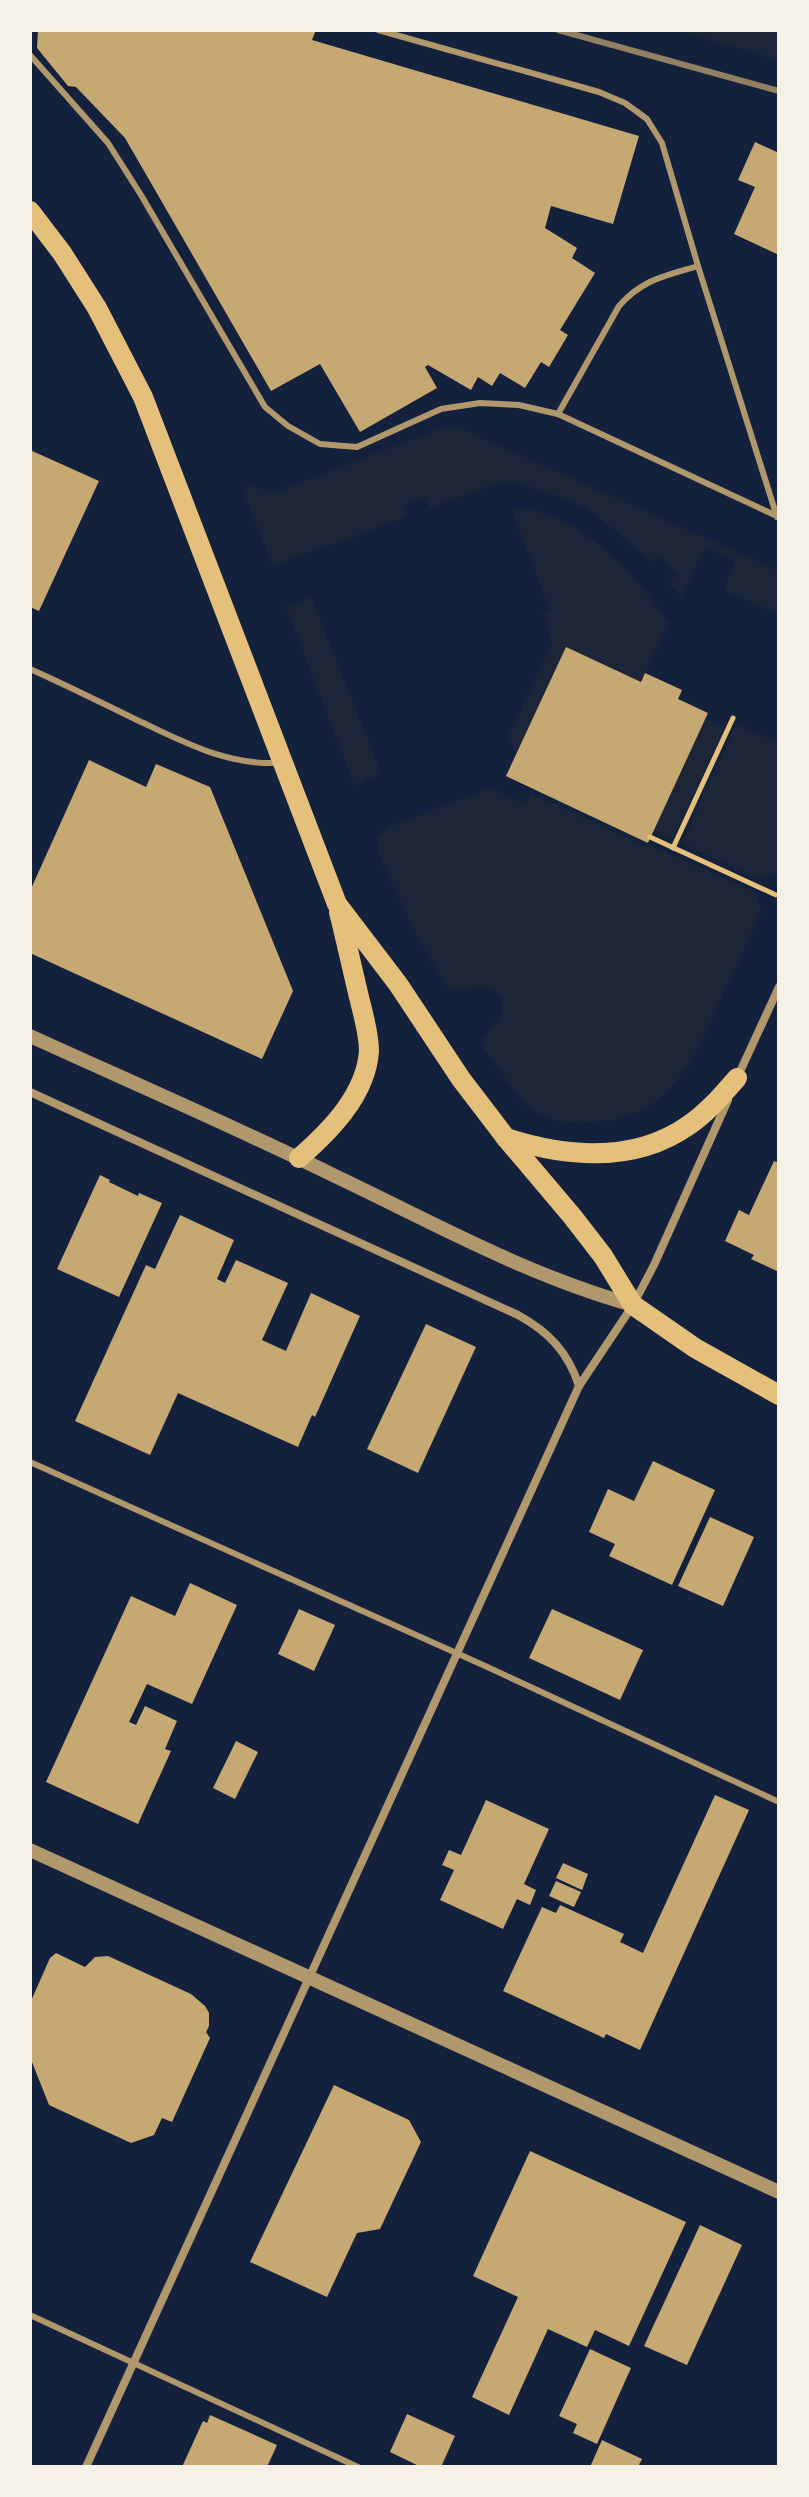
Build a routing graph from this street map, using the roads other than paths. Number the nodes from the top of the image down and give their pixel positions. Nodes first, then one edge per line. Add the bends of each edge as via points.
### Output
1 (378, 30) edge
2 (30, 55) edge
3 (30, 211) edge
4 (698, 266) junction
5 (558, 414) junction
6 (778, 517) edge
7 (30, 669) edge
8 (282, 763) junction
9 (337, 904) junction
10 (778, 994) edge
11 (30, 1036) edge
12 (737, 1078) junction
13 (30, 1092) edge
14 (506, 1138) junction
15 (299, 1158) junction
16 (633, 1305) junction
17 (579, 1386) junction
18 (779, 1395) edge
19 (30, 1462) edge
20 (457, 1653) junction
21 (779, 1802) edge
22 (30, 1850) edge
23 (309, 1977) junction
24 (779, 2192) edge
25 (30, 2315) edge
26 (134, 2364) junction
27 (86, 2467) edge
28 (358, 2467) edge

1 - 4 lane via 599,92 647,119 662,143
2 - 5 lane via 108,143 265,407 288,426 320,444 357,447 441,409 480,403
3 - 8 main road via 97,308 143,397
4 - 5 lane via 632,291
4 - 6 lane
5 - 6 lane
7 - 8 lane via 225,758
8 - 9 main road
9 - 14 main road
9 - 15 main road via 369,1051 359,1086 343,1112
10 - 12 street
11 - 15 street
12 - 14 main road via 689,1125 627,1151 572,1154
12 - 16 street
13 - 17 street via 518,1315 560,1348
14 - 16 main road via 588,1236
15 - 16 street via 527,1269
16 - 17 street
16 - 18 main road via 695,1348
17 - 20 street
19 - 20 lane
20 - 21 lane
20 - 23 street
22 - 23 street
23 - 24 street
23 - 26 street
25 - 26 lane
26 - 27 street
26 - 28 lane

